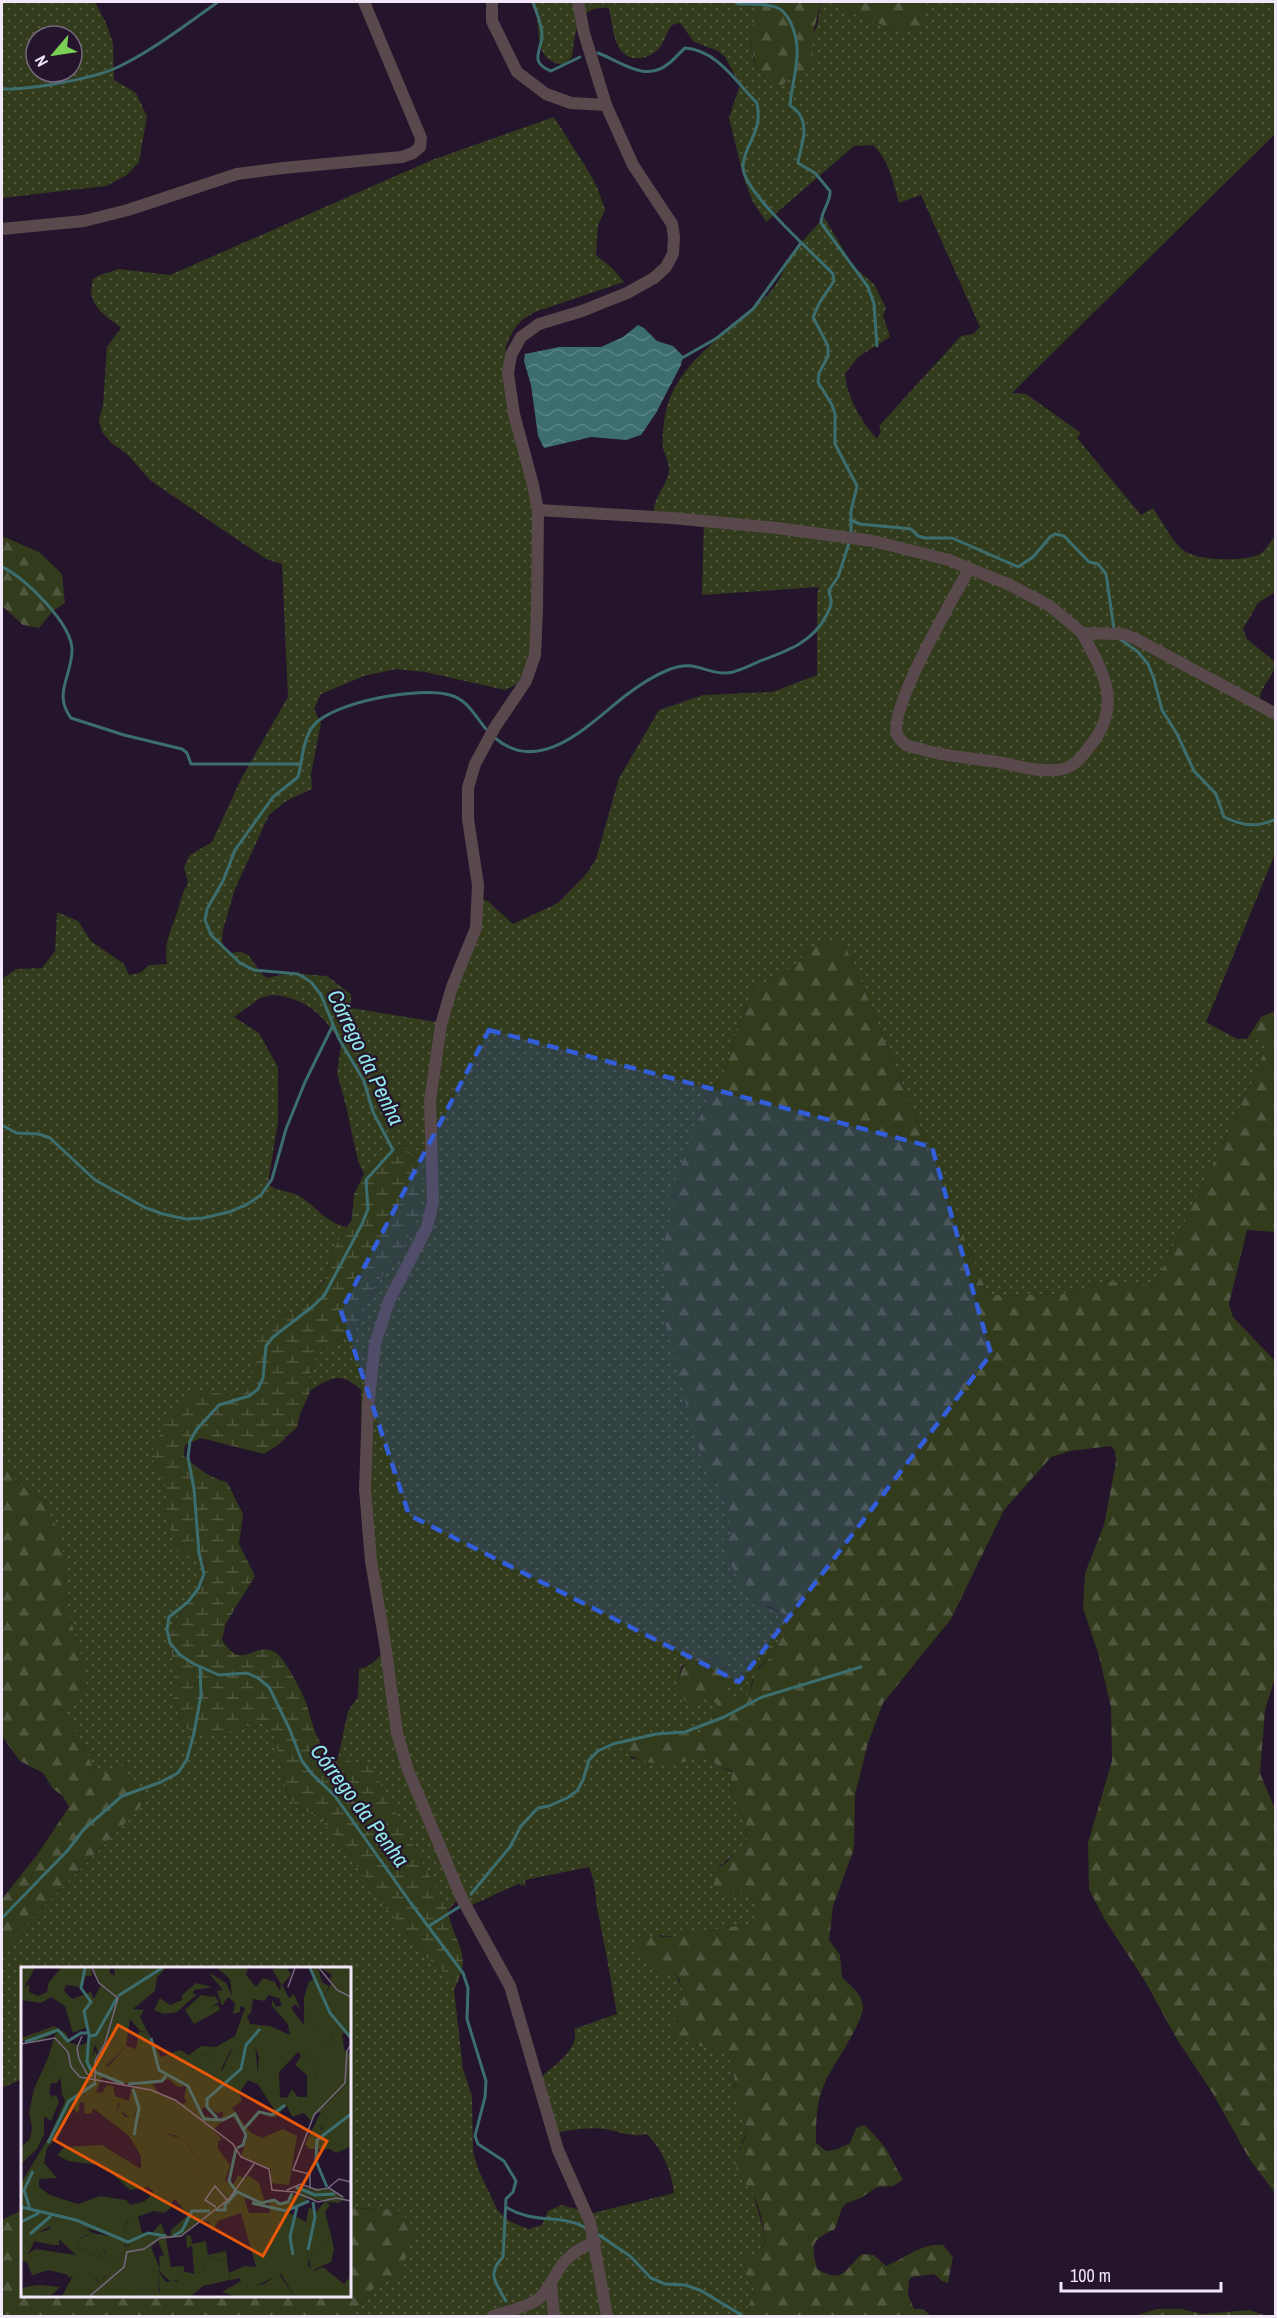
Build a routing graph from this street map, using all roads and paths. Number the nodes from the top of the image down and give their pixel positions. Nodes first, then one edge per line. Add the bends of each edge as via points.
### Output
1 (364, 2) edge
2 (492, 2) edge
3 (578, 2) edge
4 (606, 105) junction
5 (2, 229) edge
6 (538, 510) junction
7 (969, 569) junction
8 (1082, 633) junction
9 (1275, 714) edge
10 (594, 2242) junction
11 (551, 2283) junction
12 (493, 2316) edge
13 (554, 2316) edge
14 (607, 2316) edge

1 - 5 street via 421,138 420,147 413,153 237,174 84,221
2 - 4 street via 492,21 517,72 546,94 571,103
3 - 4 street
4 - 6 street via 633,165 672,224 672,254 654,278 627,293 539,324 521,336 511,355 508,373 514,414
6 - 7 street via 672,518 850,538 949,560
6 - 10 street via 535,655 526,681 475,764 468,788 468,819 478,885 476,928 441,1025 430,1101 433,1202 427,1227 389,1301 375,1344 365,1489 370,1561 386,1643 397,1733 408,1770 461,1897 510,1986 558,2150 590,2222
7 - 8 street via 1050,606
7 - 8 street via 908,686 897,721 897,735 905,744 950,757 1039,770 1064,769 1079,761 1104,723 1109,701 1107,682
8 - 9 street via 1123,634 1136,639
10 - 11 street via 567,2259
10 - 14 street
11 - 12 street via 537,2300
11 - 13 street

